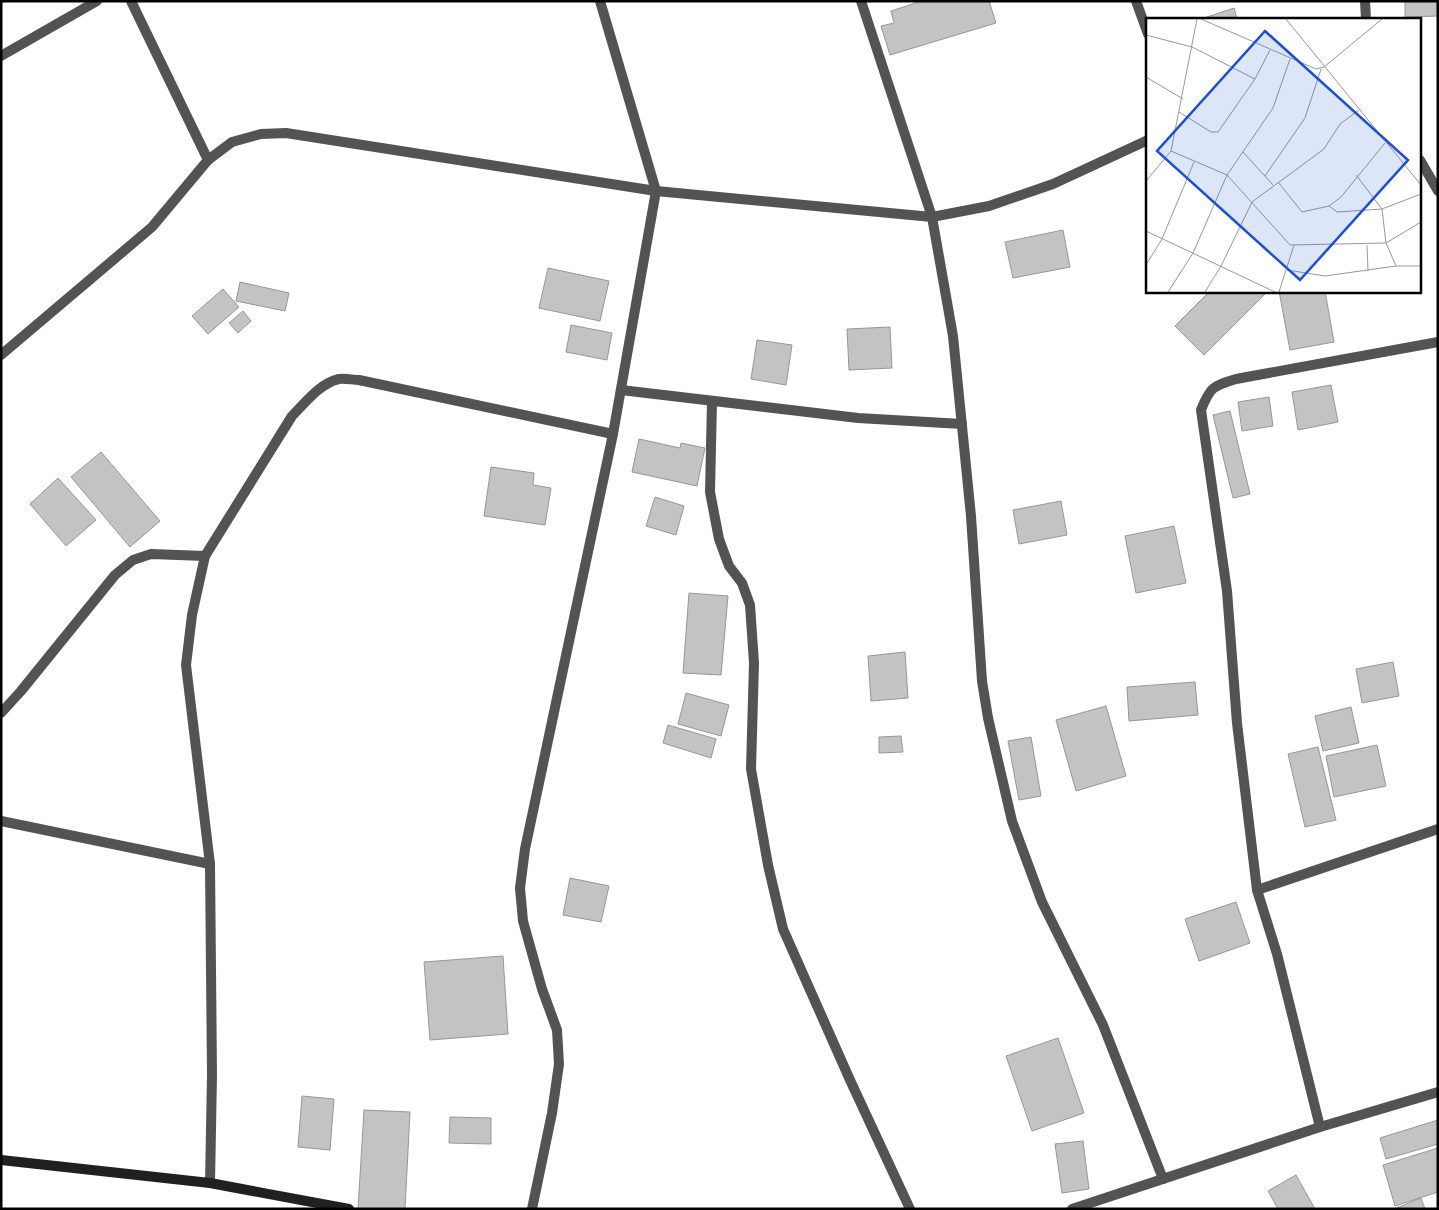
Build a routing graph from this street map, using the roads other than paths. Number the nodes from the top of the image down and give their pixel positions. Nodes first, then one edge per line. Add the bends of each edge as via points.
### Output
1 (97, 1) edge
2 (131, 1) edge
3 (600, 1) edge
4 (861, 1) edge
5 (1136, 1) edge
6 (1365, 1) edge
7 (1366, 18) edge
8 (1146, 28) edge
9 (1, 56) edge
10 (1146, 141) edge
11 (208, 160) junction
12 (1422, 163) edge
13 (656, 191) junction
14 (1438, 191) edge
15 (932, 217) junction
16 (1438, 342) edge
17 (1, 356) edge
18 (621, 390) junction
19 (712, 401) junction
20 (962, 424) junction
21 (612, 434) junction
22 (205, 556) junction
23 (1, 713) edge
24 (1, 822) edge
25 (1438, 829) edge
26 (210, 864) junction
27 (1257, 890) junction
28 (1438, 1092) edge
29 (1320, 1127) junction
30 (1, 1160) edge
31 (1163, 1179) junction
32 (210, 1183) junction
33 (349, 1209) edge
34 (532, 1209) edge
35 (910, 1209) edge
36 (1072, 1209) edge

1 - 9 street
2 - 11 street
3 - 13 street
4 - 15 street
5 - 8 street
6 - 7 street
10 - 15 street via 1053,184 989,206
11 - 13 street via 232,142 260,134 286,133
11 - 17 street via 152,227
12 - 14 street
13 - 15 street
13 - 18 street
15 - 20 street via 953,336
16 - 27 street via 1236,379 1208,392 1202,410 1228,591 1237,723
18 - 19 street
18 - 21 street
19 - 20 street via 858,418
19 - 35 street via 710,492 719,539 750,605 754,663 751,769 783,929
20 - 31 street via 982,681 993,745 1012,822 1042,902 1103,1025
21 - 22 street via 359,380 339,379 309,398 292,416
21 - 34 street via 524,849 521,878 523,922 557,1030 559,1064
22 - 23 street via 151,554 133,560 115,575
22 - 26 street via 192,615 186,665
24 - 26 street
25 - 27 street
26 - 32 street
27 - 29 street via 1277,954
28 - 29 street
29 - 31 street
30 - 32 street
31 - 36 street
32 - 33 street

